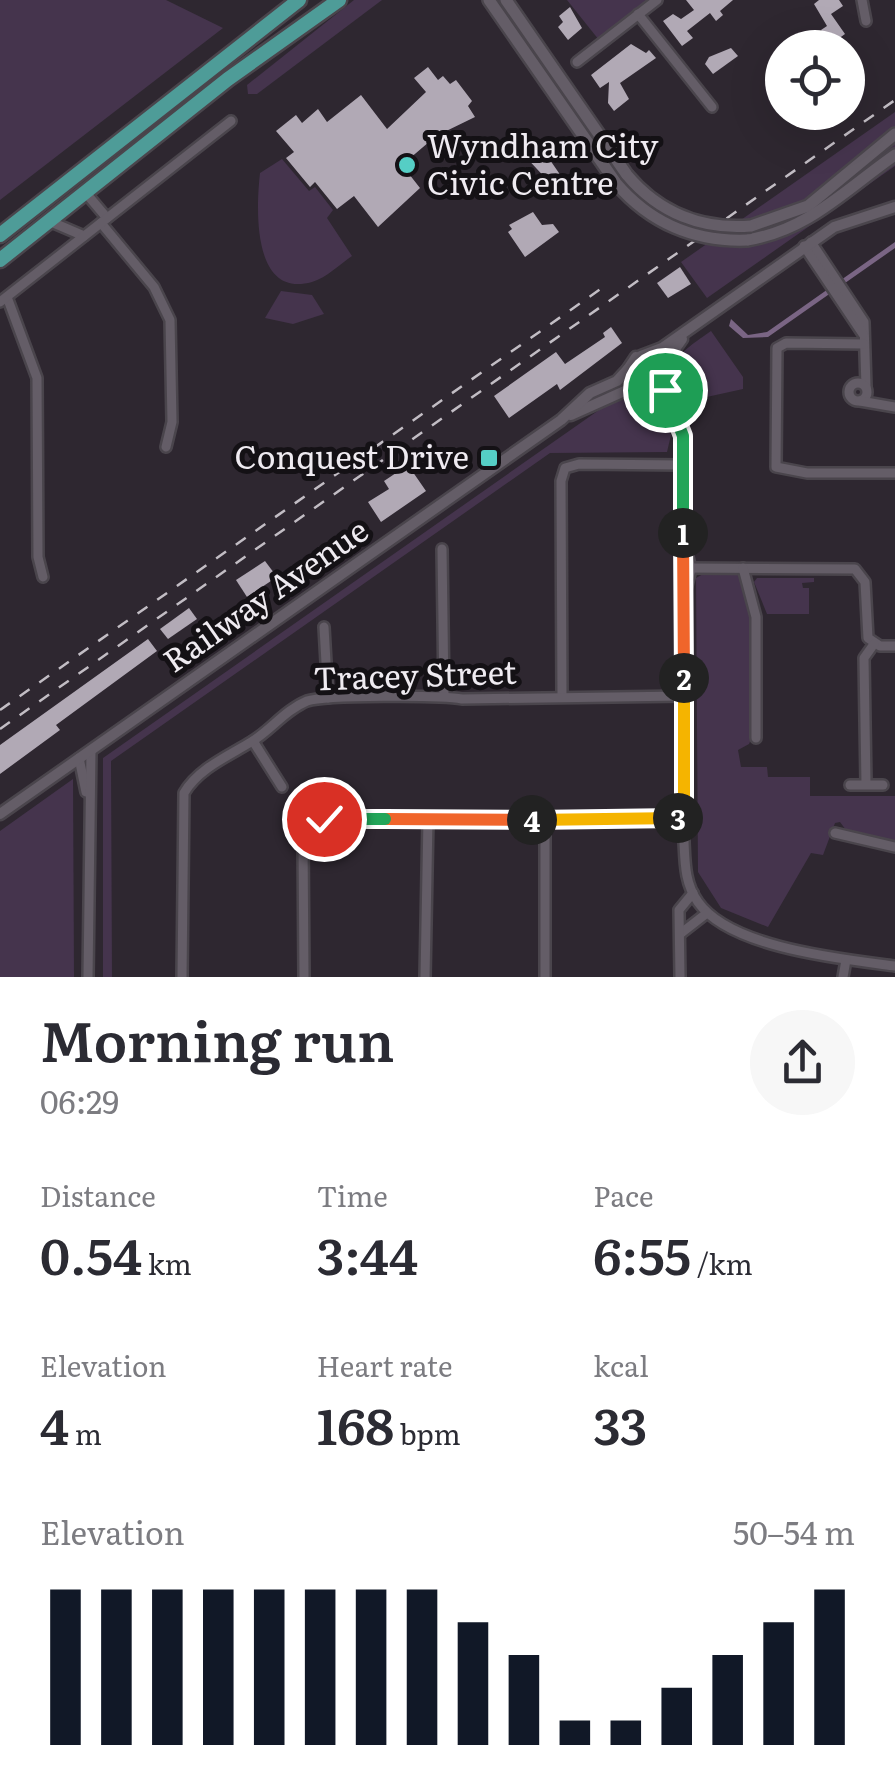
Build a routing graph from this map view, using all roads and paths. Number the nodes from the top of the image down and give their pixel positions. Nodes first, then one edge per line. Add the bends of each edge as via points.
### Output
1 (300, 0) edge
2 (338, 0) edge
3 (489, 0) edge
4 (506, 0) edge
5 (656, 0) edge
6 (862, 0) edge
7 (638, 14) junction
8 (866, 21) dead end
9 (577, 62) dead end
10 (214, 64) junction
11 (228, 79) junction
12 (712, 106) dead end
13 (231, 121) dead end
14 (895, 134) edge
15 (895, 155) edge
16 (621, 179) junction
17 (85, 192) junction
18 (56, 194) junction
19 (895, 208) edge
20 (104, 220) junction
21 (49, 221) junction
22 (0, 235) edge
23 (84, 236) junction
24 (808, 244) junction
25 (0, 260) edge
26 (4, 300) edge
27 (696, 323) junction
28 (864, 340) junction
29 (641, 356) junction
30 (628, 369) junction
31 (658, 373) junction
32 (641, 386) junction
33 (863, 388) junction
34 (860, 401) junction
35 (881, 405) junction
36 (895, 407) edge
37 (561, 420) junction
38 (678, 422) junction
39 (166, 448) dead end
40 (683, 465) junction
41 (895, 474) edge
42 (442, 549) dead end
43 (687, 568) junction
44 (742, 568) junction
45 (43, 577) dead end
46 (324, 627) dead end
47 (874, 644) junction
48 (895, 646) edge
49 (444, 695) junction
50 (684, 696) junction
51 (562, 697) junction
52 (328, 698) junction
53 (756, 738) dead end
54 (254, 741) junction
55 (91, 750) junction
56 (79, 758) junction
57 (850, 784) dead end
58 (866, 784) junction
59 (883, 785) dead end
60 (282, 788) dead end
61 (88, 800) junction
62 (0, 814) edge
63 (684, 818) junction
64 (428, 819) junction
65 (544, 821) junction
66 (835, 833) dead end
67 (895, 847) edge
68 (693, 893) junction
69 (707, 913) junction
70 (680, 934) junction
71 (846, 960) junction
72 (895, 966) edge
73 (88, 977) edge
74 (182, 977) edge
75 (304, 977) edge
76 (425, 977) edge
77 (545, 977) edge
78 (680, 977) edge
79 (842, 977) edge

1 - 10 highway
2 - 11 highway
3 - 16 main road
4 - 16 main road
5 - 7 street
6 - 8 street
7 - 9 street
7 - 12 street
10 - 11 highway
10 - 18 highway
11 - 17 highway
13 - 20 street
14 - 16 main road, bridge via 808,206 751,226 710,226 681,217
15 - 16 main road, bridge via 811,218 747,240 680,231 651,215
17 - 18 highway
17 - 20 street
17 - 21 highway
18 - 22 highway
19 - 24 street via 834,226
20 - 23 street
20 - 39 street via 170,320 172,422
21 - 23 street
21 - 25 highway
23 - 26 street
24 - 27 street
24 - 28 street
26 - 45 street via 37,378
27 - 29 street
27 - 31 street
28 - 33 street
28 - 41 street via 777,348 776,467 807,474
29 - 30 street, Railway Avenue
29 - 31 street via 655,362
30 - 32 street
30 - 37 street, Railway Avenue
31 - 32 street, Railway Avenue
31 - 38 street
32 - 37 street, Railway Avenue
32 - 38 street
33 - 34 street
33 - 34 street via 850,396
33 - 35 street
34 - 35 street
35 - 36 street
37 - 55 street, Railway Avenue
38 - 40 street
40 - 43 street
40 - 51 street via 565,468
42 - 49 street
43 - 44 street
43 - 50 street
44 - 47 street via 848,568 862,575 866,630
44 - 53 street via 756,617
46 - 52 street
47 - 48 street
47 - 58 street via 864,658
49 - 51 street, Tracey Street
49 - 52 street, Tracey Street
50 - 51 street, Tracey Street
50 - 63 street
52 - 54 street, Tracey Street via 304,703
54 - 60 street
54 - 74 street, Tracey Street via 190,783 183,796
55 - 56 street, Railway Avenue
55 - 61 street
56 - 61 street
56 - 62 street, Railway Avenue
57 - 58 street
58 - 59 street
61 - 73 street
63 - 65 street
63 - 68 street
64 - 65 street
64 - 75 street via 318,819 306,826
64 - 76 street
65 - 77 street
66 - 67 street
68 - 69 street
68 - 70 street via 681,906
69 - 70 street
69 - 71 street via 745,934
70 - 78 street
71 - 72 street
71 - 79 street

